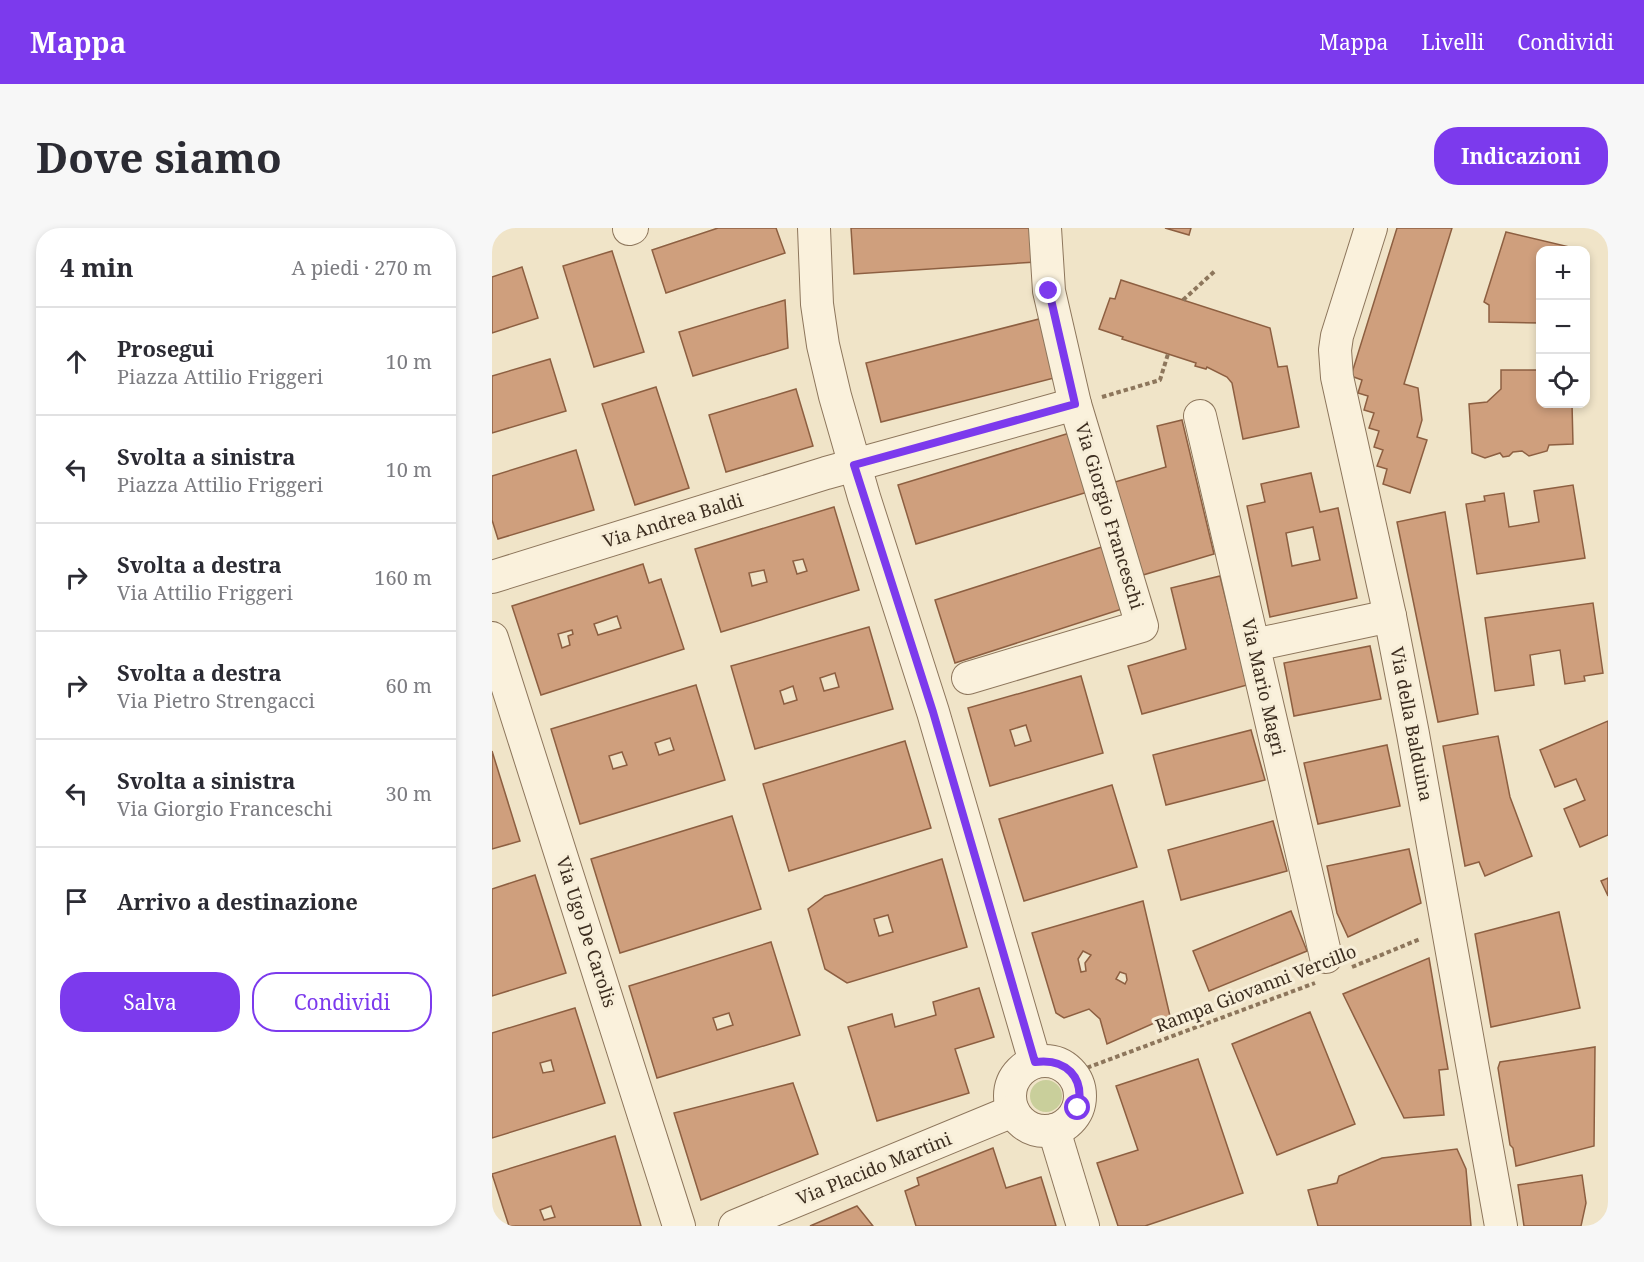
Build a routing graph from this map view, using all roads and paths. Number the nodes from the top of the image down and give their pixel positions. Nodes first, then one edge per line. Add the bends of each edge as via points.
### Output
1 (813, 228) edge
2 (1046, 228) edge
3 (1371, 228) edge
4 (1216, 270) dead end
5 (1183, 300) dead end
6 (1168, 354) dead end
7 (1075, 404) junction
8 (1200, 416) dead end
9 (854, 465) junction
10 (492, 578) edge
11 (1390, 616) junction
12 (492, 638) edge
13 (1254, 645) junction
14 (968, 678) dead end
15 (1449, 927) junction
16 (1329, 970) junction
17 (1035, 1062) junction
18 (1073, 1073) junction
19 (1013, 1111) junction
20 (1054, 1130) junction
21 (679, 1226) edge
22 (735, 1226) edge
23 (1083, 1226) edge
24 (1501, 1226) edge

1 - 9 street via 823,345
2 - 7 street, Via Giorgio Franceschi via 1049,291
3 - 11 street, Via della Balduina via 1335,350 1341,399
4 - 5 path
6 - 7 path via 1160,380
7 - 9 street, Via Andrea Baldi
7 - 14 street, Via Giorgio Franceschi via 1142,626
8 - 13 street, Via Mario Magri
9 - 10 street, Via Andrea Baldi
9 - 17 street via 933,712
11 - 13 street
11 - 15 street, Via della Balduina
12 - 21 street, Via Ugo De Carolis
13 - 16 street, Via Mario Magri
15 - 16 path, Rampa Giovanni Vercillo
15 - 24 street, Via della Balduina
16 - 18 path, Rampa Giovanni Vercillo
17 - 18 street via 1057,1062
17 - 19 street via 1020,1072 1011,1087
18 - 20 street via 1081,1097 1078,1108 1073,1118
19 - 20 street via 1030,1128
19 - 22 street, Via Placido Martini
20 - 23 street

